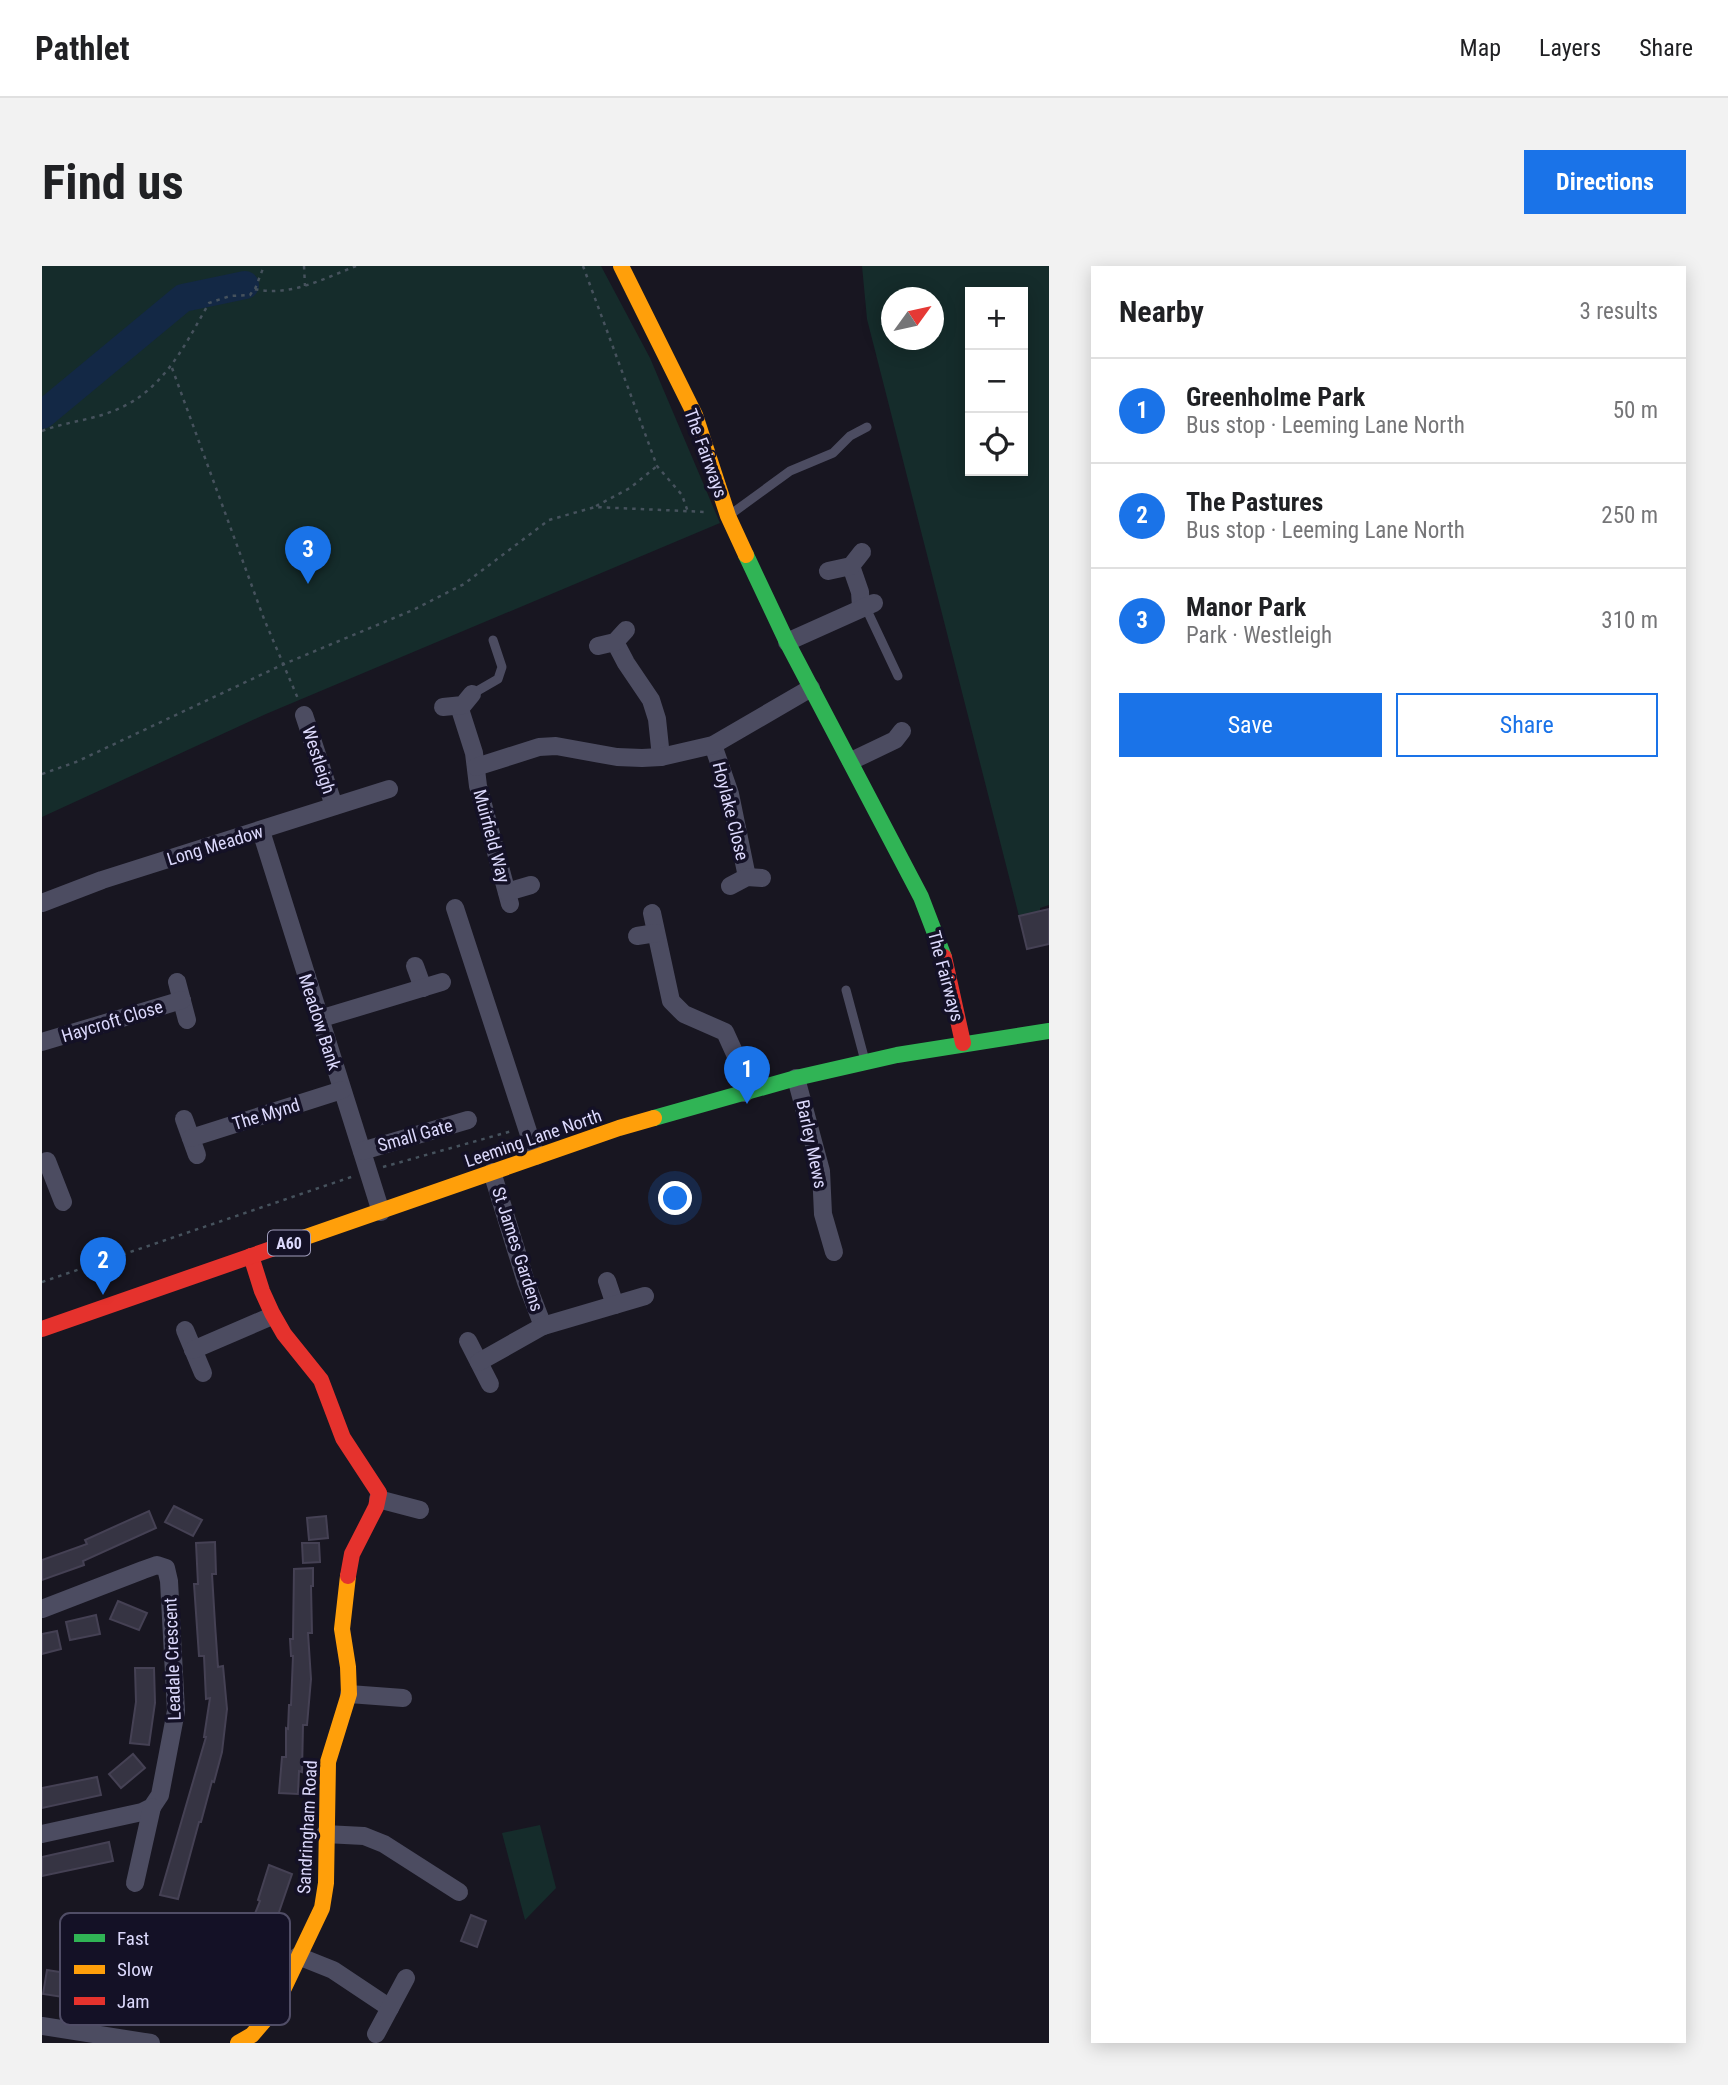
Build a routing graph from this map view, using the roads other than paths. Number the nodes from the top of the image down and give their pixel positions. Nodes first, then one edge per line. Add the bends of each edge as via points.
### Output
1 (621, 266) edge
2 (867, 427) dead end
3 (729, 516) junction
4 (828, 571) dead end
5 (867, 605) junction
6 (613, 639) dead end
7 (493, 640) dead end
8 (787, 642) junction
9 (898, 676) dead end
10 (811, 688) junction
11 (458, 702) joint
12 (902, 731) dead end
13 (290, 734) dead end
14 (713, 745) junction
15 (661, 757) junction
16 (852, 761) junction
17 (476, 767) junction
18 (389, 789) dead end
19 (334, 806) junction
20 (261, 831) junction
21 (531, 885) dead end
22 (730, 886) dead end
23 (42, 903) edge
24 (454, 908) dead end
25 (652, 913) dead end
26 (656, 933) junction
27 (637, 936) dead end
28 (415, 966) dead end
29 (177, 982) dead end
30 (442, 982) dead end
31 (423, 988) junction
32 (846, 990) dead end
33 (182, 1000) junction
34 (319, 1019) junction
35 (187, 1020) dead end
36 (1049, 1031) edge
37 (42, 1042) edge
38 (962, 1043) junction
39 (866, 1062) junction
40 (796, 1078) junction
41 (342, 1090) junction
42 (745, 1093) junction
43 (184, 1119) dead end
44 (468, 1120) dead end
45 (362, 1151) junction
46 (536, 1156) junction
47 (47, 1161) dead end
48 (492, 1172) junction
49 (49, 1185) edge
50 (63, 1202) dead end
51 (381, 1212) junction
52 (834, 1252) dead end
53 (251, 1256) junction
54 (607, 1281) dead end
55 (645, 1296) dead end
56 (614, 1305) junction
57 (272, 1315) junction
58 (543, 1326) junction
59 (42, 1329) edge
60 (185, 1330) dead end
61 (468, 1341) dead end
62 (193, 1350) junction
63 (479, 1362) junction
64 (203, 1373) dead end
65 (490, 1384) dead end
66 (378, 1499) junction
67 (420, 1510) dead end
68 (42, 1609) edge
69 (349, 1694) junction
70 (403, 1698) dead end
71 (152, 1807) junction
72 (42, 1834) edge
73 (325, 1834) junction
74 (135, 1883) dead end
75 (459, 1892) dead end
76 (298, 1956) junction
77 (290, 1974) edge
78 (407, 1978) dead end
79 (390, 2008) junction
80 (260, 2025) edge
81 (42, 2026) edge
82 (376, 2034) dead end
83 (151, 2043) edge
84 (238, 2043) edge

1 - 3 main road, The Fairways via 695,415
2 - 3 lane via 833,453 790,471
3 - 8 main road, The Fairways
4 - 5 street via 856,559 860,592
5 - 8 street
5 - 9 lane
6 - 15 street via 651,700
7 - 11 lane via 502,667 498,679
8 - 10 main road, The Fairways
10 - 14 street, Muirfield Way
10 - 16 main road, The Fairways
11 - 17 street, Muirfield Way
12 - 16 street via 895,740
13 - 19 street, Westleigh via 306,721
14 - 15 street, Muirfield Way
14 - 22 street, Hoylake Close via 754,878
15 - 17 street, Muirfield Way via 617,757 577,748 539,747
16 - 38 main road, The Fairways via 933,926 945,958
17 - 21 street, Muirfield Way via 508,898
18 - 19 street, Long Meadow
19 - 20 street, Long Meadow
20 - 23 street, Long Meadow
20 - 34 street, Meadow Bank
24 - 46 street
25 - 26 street
26 - 27 street
26 - 42 street via 671,1001 684,1014 725,1032
28 - 31 street
29 - 33 street
30 - 31 street
31 - 34 street
32 - 39 lane
33 - 35 street
33 - 37 street, Haycroft Close
34 - 41 street, Meadow Bank
36 - 38 main road, Leeming Lane North / A60
38 - 39 main road, Leeming Lane North / A60
39 - 40 main road, Leeming Lane North / A60
40 - 42 main road, Leeming Lane North / A60
40 - 52 street, Barley Mews via 821,1171 823,1214
41 - 43 street, The Mynd via 194,1147
41 - 45 street, Meadow Bank
42 - 46 main road, Leeming Lane North / A60
44 - 45 street, Small Gate
45 - 51 street, Meadow Bank
46 - 48 main road, Leeming Lane North / A60
47 - 49 street
48 - 51 main road, Leeming Lane North / A60
48 - 58 street, St James Gardens
49 - 50 street
51 - 53 main road, Leeming Lane North / A60
53 - 57 main road
53 - 59 main road, Leeming Lane North / A60
54 - 56 street
55 - 56 street
56 - 58 street
57 - 62 street
57 - 66 main road via 330,1395 338,1428 355,1462 379,1493
58 - 63 street
60 - 62 street
61 - 63 street
62 - 64 street
63 - 65 street
66 - 67 street
66 - 69 main road, Sandringham Road via 352,1555 346,1589 342,1629
68 - 71 street, Leadale Crescent via 157,1565 166,1568 177,1711 160,1795
69 - 70 street
69 - 73 main road, Sandringham Road via 328,1762
71 - 72 street
71 - 74 street
73 - 75 street via 364,1836 384,1844
73 - 76 main road, Sandringham Road via 326,1883 321,1908
76 - 77 main road, Sandringham Road
76 - 79 street via 333,1970
78 - 79 street
79 - 82 street
80 - 84 main road, Sandringham Road
81 - 83 street

